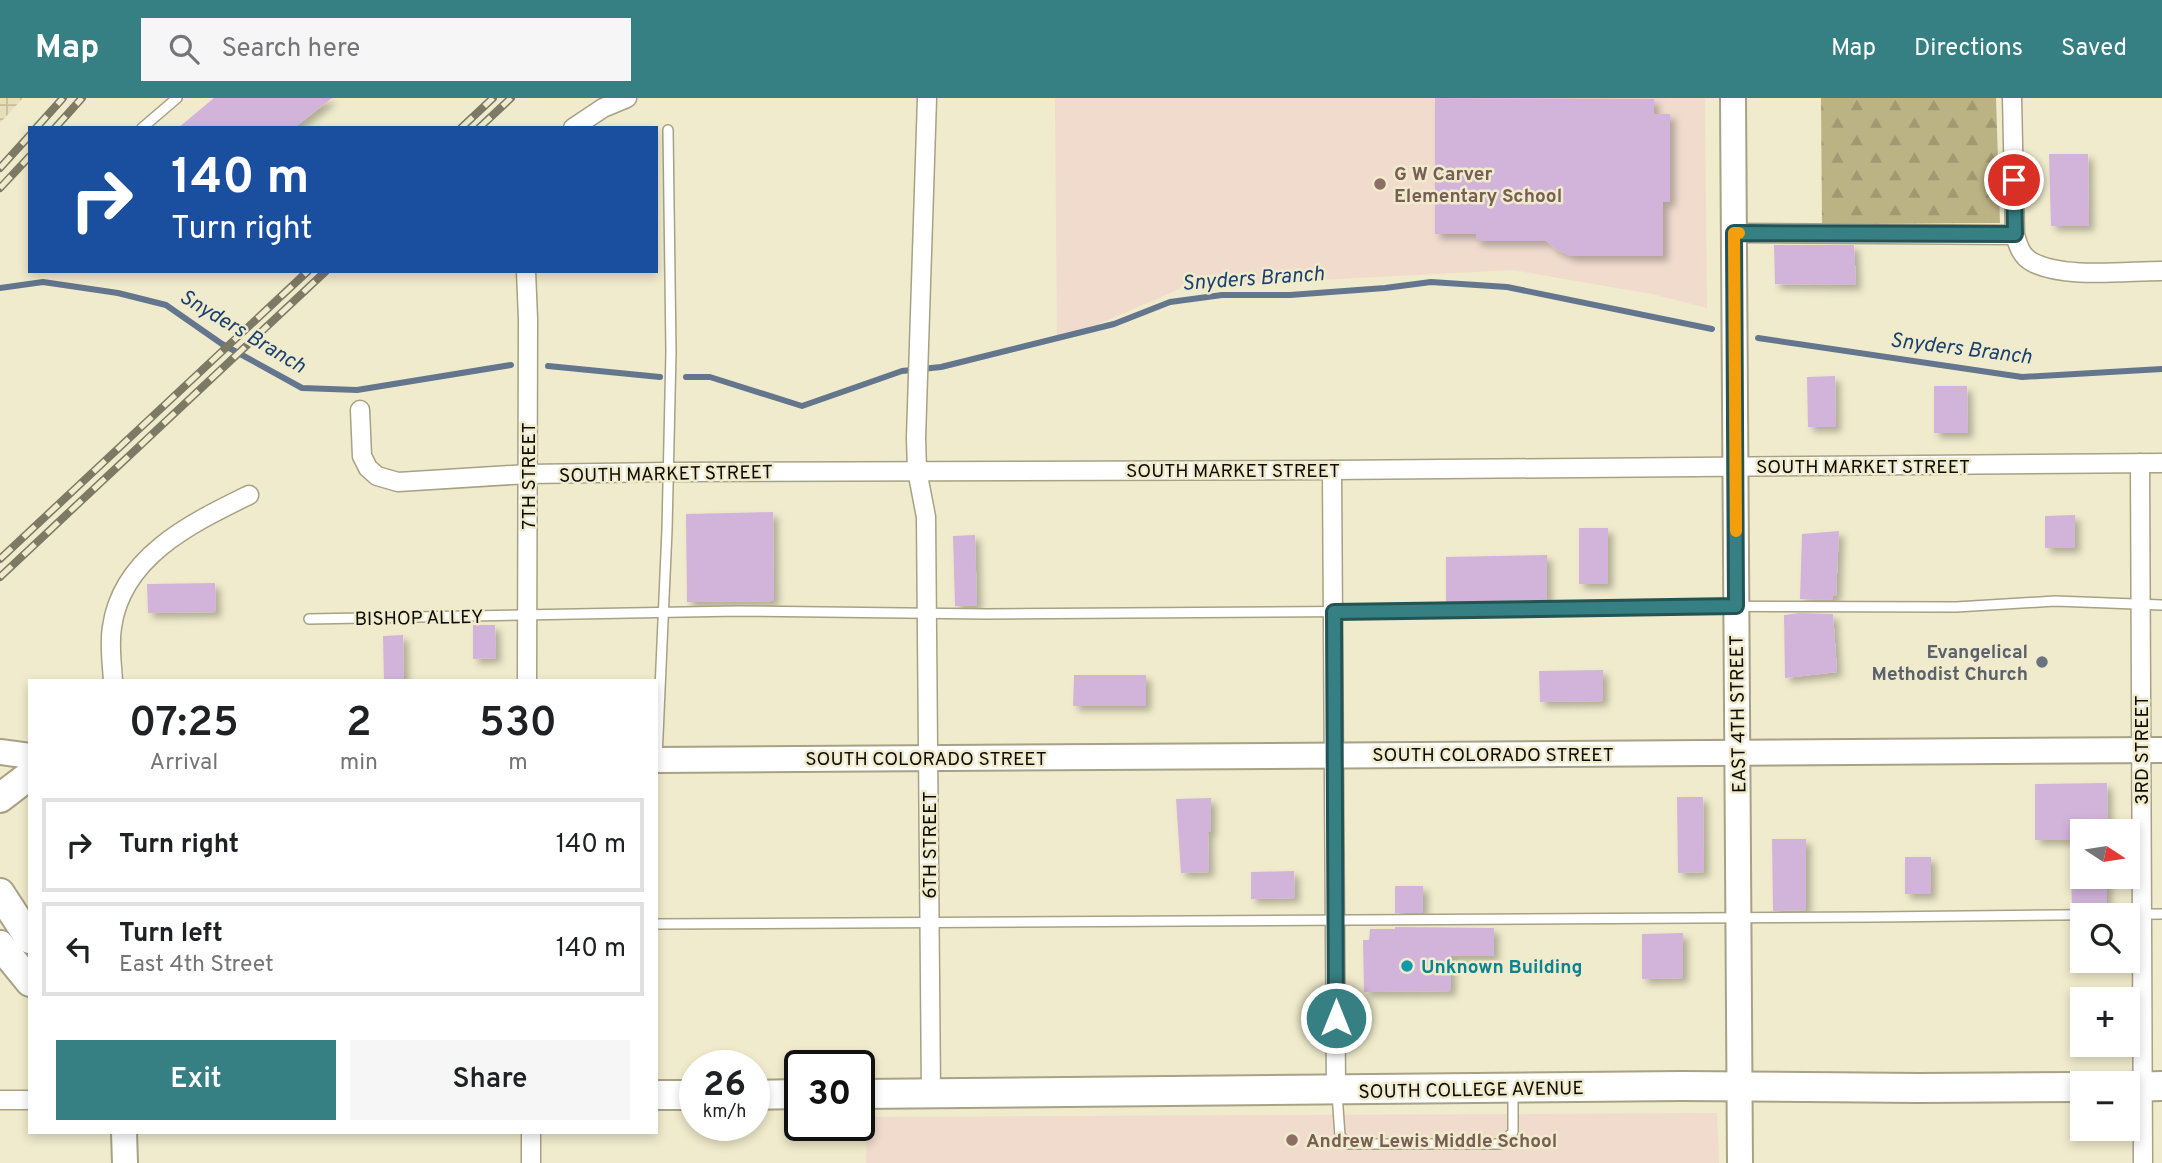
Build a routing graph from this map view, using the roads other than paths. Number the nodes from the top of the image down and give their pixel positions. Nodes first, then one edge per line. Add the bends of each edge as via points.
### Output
1 (177, 98) edge
2 (627, 98) edge
3 (927, 98) edge
4 (1733, 98) edge
5 (2012, 98) edge
6 (144, 126) edge
7 (576, 126) edge
8 (668, 130) dead end
9 (1734, 233) junction
10 (2015, 234) junction
11 (2162, 271) edge
12 (526, 273) edge
13 (360, 410) dead end
14 (2162, 463) edge
15 (2140, 464) junction
16 (1736, 467) junction
17 (917, 470) junction
18 (1332, 470) junction
19 (668, 472) junction
20 (528, 474) junction
21 (249, 495) dead end
22 (2139, 604) junction
23 (2162, 605) edge
24 (1736, 606) junction
25 (663, 612) junction
26 (1334, 612) junction
27 (927, 613) junction
28 (528, 615) junction
29 (309, 619) dead end
30 (113, 679) edge
31 (527, 679) edge
32 (658, 718) edge
33 (2152, 750) edge
34 (0, 752) edge
35 (1738, 752) junction
36 (1335, 755) junction
37 (28, 756) edge
38 (929, 757) junction
39 (658, 760) edge
40 (28, 777) edge
41 (0, 798) edge
42 (0, 892) edge
43 (2141, 914) junction
44 (2162, 914) edge
45 (1739, 918) junction
46 (1335, 920) junction
47 (930, 922) junction
48 (658, 924) edge
49 (28, 936) edge
50 (0, 945) edge
51 (28, 980) edge
52 (1740, 1086) junction
53 (2070, 1087) edge
54 (2144, 1087) edge
55 (1513, 1088) junction
56 (1336, 1091) junction
57 (875, 1094) edge
58 (931, 1094) junction
59 (658, 1095) edge
60 (679, 1095) edge
61 (0, 1100) edge
62 (28, 1100) edge
63 (124, 1134) edge
64 (531, 1134) edge
65 (125, 1163) edge
66 (531, 1163) edge
67 (1740, 1163) edge
68 (2143, 1163) edge

1 - 6 lane
2 - 7 street
3 - 17 street, 6TH STREET
4 - 9 street, EAST 4TH STREET
5 - 10 street
8 - 19 lane
9 - 10 street
9 - 16 street, EAST 4TH STREET
10 - 11 street via 2018,247 2032,262 2054,269
12 - 20 street, 7TH STREET
13 - 20 street, SOUTH MARKET STREET via 362,456 368,468 388,481
14 - 15 street, SOUTH MARKET STREET
15 - 16 street, SOUTH MARKET STREET
15 - 22 street, 3RD STREET
16 - 18 street, SOUTH MARKET STREET
16 - 24 street, EAST 4TH STREET
17 - 18 street, SOUTH MARKET STREET
17 - 19 street, SOUTH MARKET STREET
17 - 27 street, 6TH STREET via 926,517
18 - 26 street
19 - 20 street, SOUTH MARKET STREET
19 - 25 lane
20 - 28 street, 7TH STREET
21 - 30 street via 182,531 149,555 131,577 112,626
22 - 23 lane, BISHOP ALLEY
22 - 24 lane, BISHOP ALLEY
22 - 33 street, 3RD STREET
24 - 26 lane, BISHOP ALLEY
24 - 35 street, EAST 4TH STREET
25 - 27 lane, BISHOP ALLEY
25 - 28 lane, BISHOP ALLEY
25 - 32 lane
26 - 27 lane, BISHOP ALLEY
26 - 36 street
27 - 38 street, 6TH STREET
28 - 29 lane, BISHOP ALLEY
28 - 31 street, 7TH STREET
33 - 35 street, SOUTH COLORADO STREET
33 - 43 street, 3RD STREET
34 - 37 street
35 - 36 street, SOUTH COLORADO STREET
35 - 45 street, EAST 4TH STREET
36 - 38 street, SOUTH COLORADO STREET
36 - 46 street
38 - 39 street, SOUTH COLORADO STREET
38 - 47 street, 6TH STREET
40 - 41 main road
42 - 49 main road
43 - 44 lane
43 - 45 lane
43 - 54 street, 3RD STREET
45 - 46 lane
45 - 52 street, EAST 4TH STREET
46 - 47 lane
46 - 56 street
47 - 48 lane
47 - 58 street, 6TH STREET
50 - 51 main road
52 - 53 main road, SOUTH COLLEGE AVENUE
52 - 55 main road, SOUTH COLLEGE AVENUE
52 - 67 street, EAST 4TH STREET
54 - 68 street, 3RD STREET
55 - 56 main road, SOUTH COLLEGE AVENUE
55 - 56 lane via 1513,1132 1501,1144 1349,1144 1340,1136
56 - 58 main road, SOUTH COLLEGE AVENUE
57 - 58 main road, SOUTH COLLEGE AVENUE
59 - 60 main road
61 - 62 street
63 - 65 street
64 - 66 street

